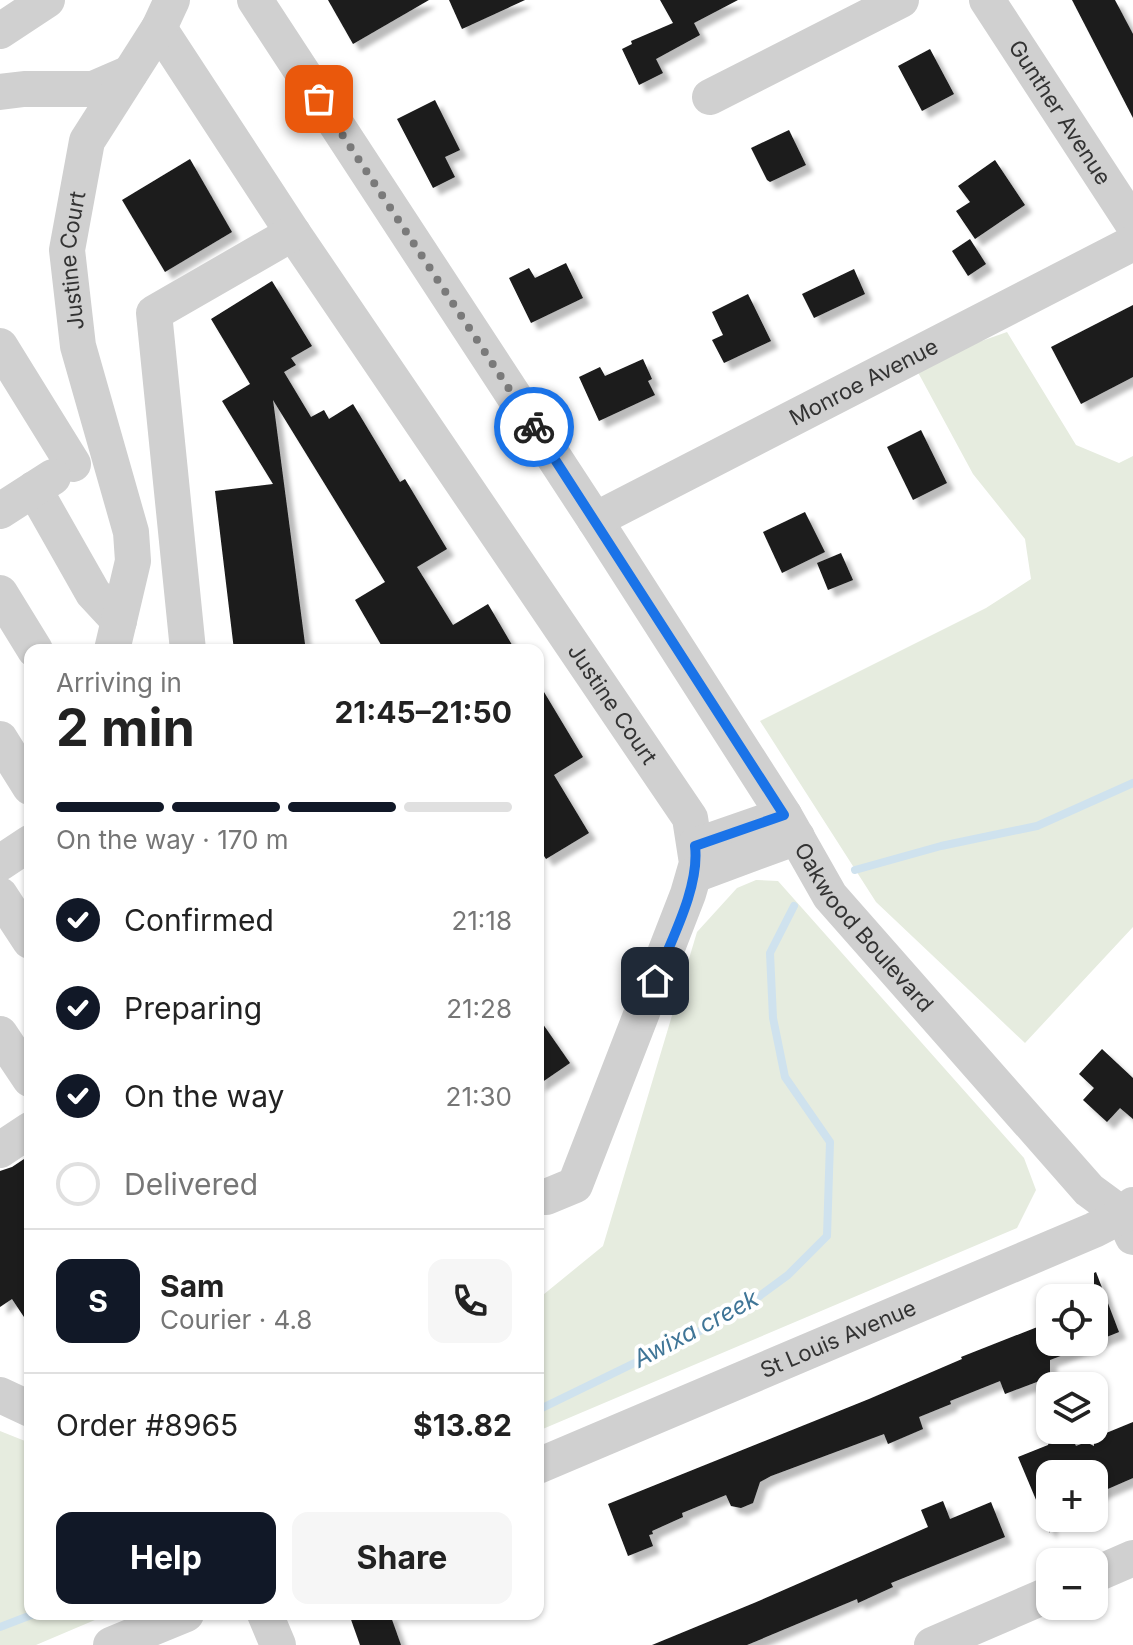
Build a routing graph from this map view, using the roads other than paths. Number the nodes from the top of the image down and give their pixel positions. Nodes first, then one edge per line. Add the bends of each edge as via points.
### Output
1 (47, 0) edge
2 (255, 0) edge
3 (901, 0) edge
4 (987, 0) edge
5 (166, 14) edge
6 (0, 31) edge
7 (130, 73) junction
8 (0, 92) edge
9 (710, 97) dead end
10 (1133, 224) edge
11 (293, 233) junction
12 (1133, 243) edge
13 (0, 346) edge
14 (105, 444) junction
15 (73, 464) junction
16 (34, 489) junction
17 (0, 511) edge
18 (595, 520) junction
19 (0, 593) edge
20 (115, 636) edge
21 (31, 644) edge
22 (187, 644) edge
23 (0, 739) edge
24 (24, 777) edge
25 (790, 826) junction
26 (24, 847) edge
27 (694, 860) junction
28 (0, 863) edge
29 (0, 895) edge
30 (24, 932) edge
31 (0, 1034) edge
32 (24, 1070) edge
33 (24, 1134) edge
34 (0, 1150) edge
35 (544, 1197) edge
36 (1130, 1219) edge
37 (0, 1395) edge
38 (24, 1406) edge
39 (544, 1463) edge
40 (1133, 1558) edge
41 (1108, 1569) edge
42 (1036, 1600) edge
43 (171, 1620) edge
44 (268, 1620) edge
45 (111, 1645) edge
46 (278, 1645) edge
47 (932, 1645) edge

1 - 6 street
2 - 18 street, Oakwood Boulevard
3 - 9 street
4 - 10 street, Gunther Avenue
5 - 7 street, Justine Court
5 - 11 street, Justine Court
7 - 8 street via 93,89
7 - 14 street, Justine Court via 87,141 67,250 78,346
11 - 22 street via 154,313
11 - 27 street, Justine Court via 690,818
12 - 18 street, Monroe Avenue
13 - 15 street
14 - 15 street
14 - 20 street, Justine Court via 131,532 133,561
15 - 16 street
16 - 17 street
16 - 20 street
18 - 25 street, Oakwood Boulevard
19 - 21 street
23 - 24 street
25 - 27 street
25 - 36 street, Oakwood Boulevard via 830,896 1089,1190
26 - 28 street
27 - 35 street via 575,1185
29 - 30 street
31 - 32 street
33 - 34 street
36 - 39 street, St Louis Avenue
37 - 38 street
40 - 41 street
42 - 47 street
43 - 45 street
44 - 46 street

